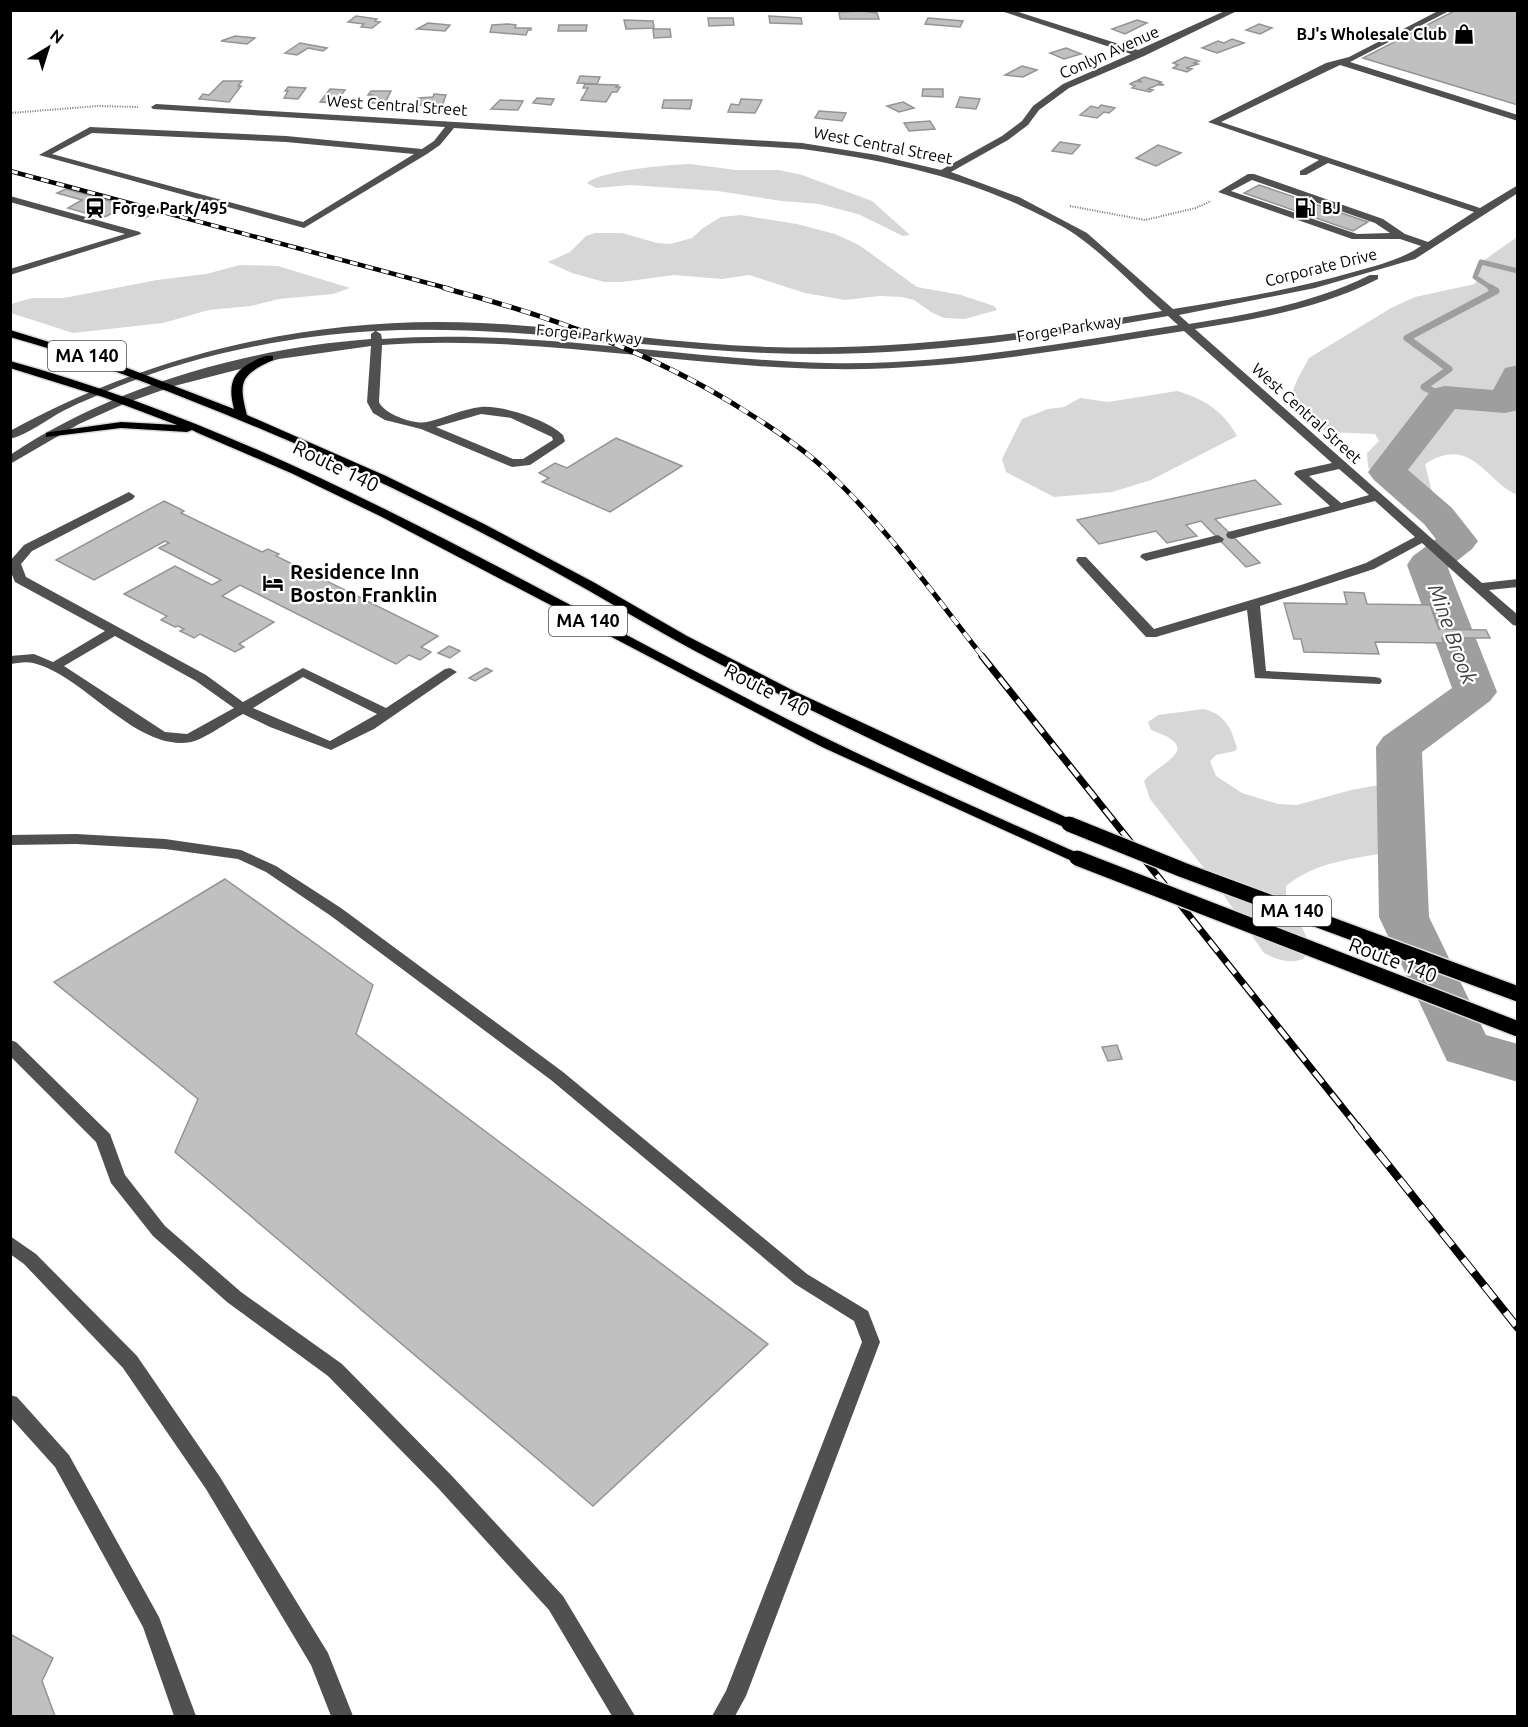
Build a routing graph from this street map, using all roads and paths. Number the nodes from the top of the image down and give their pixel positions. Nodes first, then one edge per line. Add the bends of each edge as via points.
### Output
1 (1002, 10) edge
2 (1235, 10) edge
3 (1448, 10) edge
4 (1141, 54) junction
5 (1340, 62) junction
6 (156, 107) joint
7 (10, 113) edge
8 (1518, 118) edge
9 (451, 125) junction
10 (424, 152) junction
11 (1328, 160) junction
12 (944, 172) junction
13 (1303, 172) dead end
14 (1518, 188) edge
15 (10, 199) edge
16 (1215, 201) dead end
17 (1065, 205) dead end
18 (1480, 211) junction
19 (1401, 236) junction
20 (1428, 245) junction
21 (1400, 261) junction
22 (10, 272) edge
23 (1169, 313) junction
24 (1186, 327) junction
25 (377, 328) junction
26 (10, 333) edge
27 (375, 343) junction
28 (269, 358) junction
29 (10, 364) edge
30 (138, 376) junction
31 (162, 385) junction
32 (96, 390) junction
33 (124, 399) junction
34 (241, 415) junction
35 (424, 427) junction
36 (211, 432) junction
37 (50, 435) junction
38 (10, 436) edge
39 (10, 461) edge
40 (1340, 465) junction
41 (129, 496) dead end
42 (1377, 497) junction
43 (1339, 507) junction
44 (1232, 535) dead end
45 (1423, 538) junction
46 (1218, 539) dead end
47 (1146, 557) dead end
48 (1082, 560) dead end
49 (1518, 584) edge
50 (1478, 587) junction
51 (1253, 604) junction
52 (1518, 622) edge
53 (115, 632) junction
54 (10, 660) edge
55 (54, 667) junction
56 (450, 672) dead end
57 (1375, 681) dead end
58 (243, 708) junction
59 (387, 714) junction
60 (10, 840) edge
61 (1518, 994) edge
62 (1518, 1029) edge
63 (10, 1046) edge
64 (10, 1244) edge
65 (10, 1403) edge
66 (185, 1716) edge
67 (342, 1716) edge
68 (624, 1716) edge
69 (723, 1716) edge

1 - 4 street
2 - 4 street, Conlyn Avenue
3 - 5 street via 1352,60
4 - 12 street, Conlyn Avenue via 1066,86 1005,138
5 - 8 street
5 - 11 street via 1213,122
6 - 7 path via 98,106
6 - 9 street, West Central Street
9 - 10 street
9 - 12 street, West Central Street via 802,146 868,155
10 - 10 street via 286,138 90,130 44,155 304,225
11 - 13 street
11 - 18 street
12 - 23 street, West Central Street via 1016,199 1073,229
14 - 18 street
15 - 22 street via 136,234
16 - 17 path via 1145,220
18 - 20 street
19 - 19 street via 1379,221 1251,176 1223,192 1356,237
19 - 20 street
20 - 21 street
21 - 23 street, Corporate Drive via 1349,279
21 - 24 street, Corporate Drive via 1359,286 1330,297
23 - 24 street, West Central Street
23 - 25 street, Forge Parkway via 984,342 807,351 476,326
24 - 27 street, Forge Parkway via 977,358 834,366 760,364 494,342
24 - 40 street, West Central Street
25 - 27 street
25 - 30 street, Forge Parkway via 269,342
26 - 30 main road, Route 140 / MA 140 via 71,350
27 - 28 street, Forge Parkway
27 - 35 street via 376,411
28 - 31 street, Forge Parkway
28 - 34 main road via 245,369 236,378
29 - 32 main road, Route 140 / MA 140
30 - 31 main road, Route 140 / MA 140
30 - 32 street, Forge Parkway
31 - 33 street, Forge Parkway
31 - 34 main road, Route 140 / MA 140
32 - 33 main road, Route 140 / MA 140
32 - 38 street, Forge Parkway
33 - 36 main road, Route 140 / MA 140
33 - 37 street, Forge Parkway
34 - 61 main road, Route 140 / MA 140, bridge via 399,486 576,577 696,646 901,749 1183,870
35 - 35 street via 512,463 526,462 559,441 557,435 537,424 489,410
36 - 37 main road via 121,425
36 - 62 main road, Route 140 / MA 140, bridge via 359,500 885,773 1077,858
37 - 39 street, Forge Parkway
40 - 42 street, West Central Street
40 - 43 street via 1300,474
41 - 53 street via 28,548 15,564 20,579
42 - 43 street
42 - 45 street, West Central Street
43 - 44 street
45 - 50 street, West Central Street
45 - 51 street via 1370,566
46 - 47 street
48 - 51 street via 1151,634
49 - 50 street
50 - 52 street, West Central Street
51 - 57 street via 1260,675
53 - 55 street
53 - 58 street via 201,678
54 - 55 street via 34,658
55 - 58 street via 162,736 189,738
56 - 59 street
58 - 59 street via 331,746
58 - 59 street via 303,672
60 - 69 street via 165,844 241,855 271,869 336,912 557,1076 801,1279 861,1316 871,1342 735,1696
63 - 68 street via 104,1139 117,1179 159,1231 234,1297 335,1371 446,1482 556,1603
64 - 67 street via 30,1259 129,1362 213,1483 320,1660
65 - 66 street via 62,1461 152,1624

